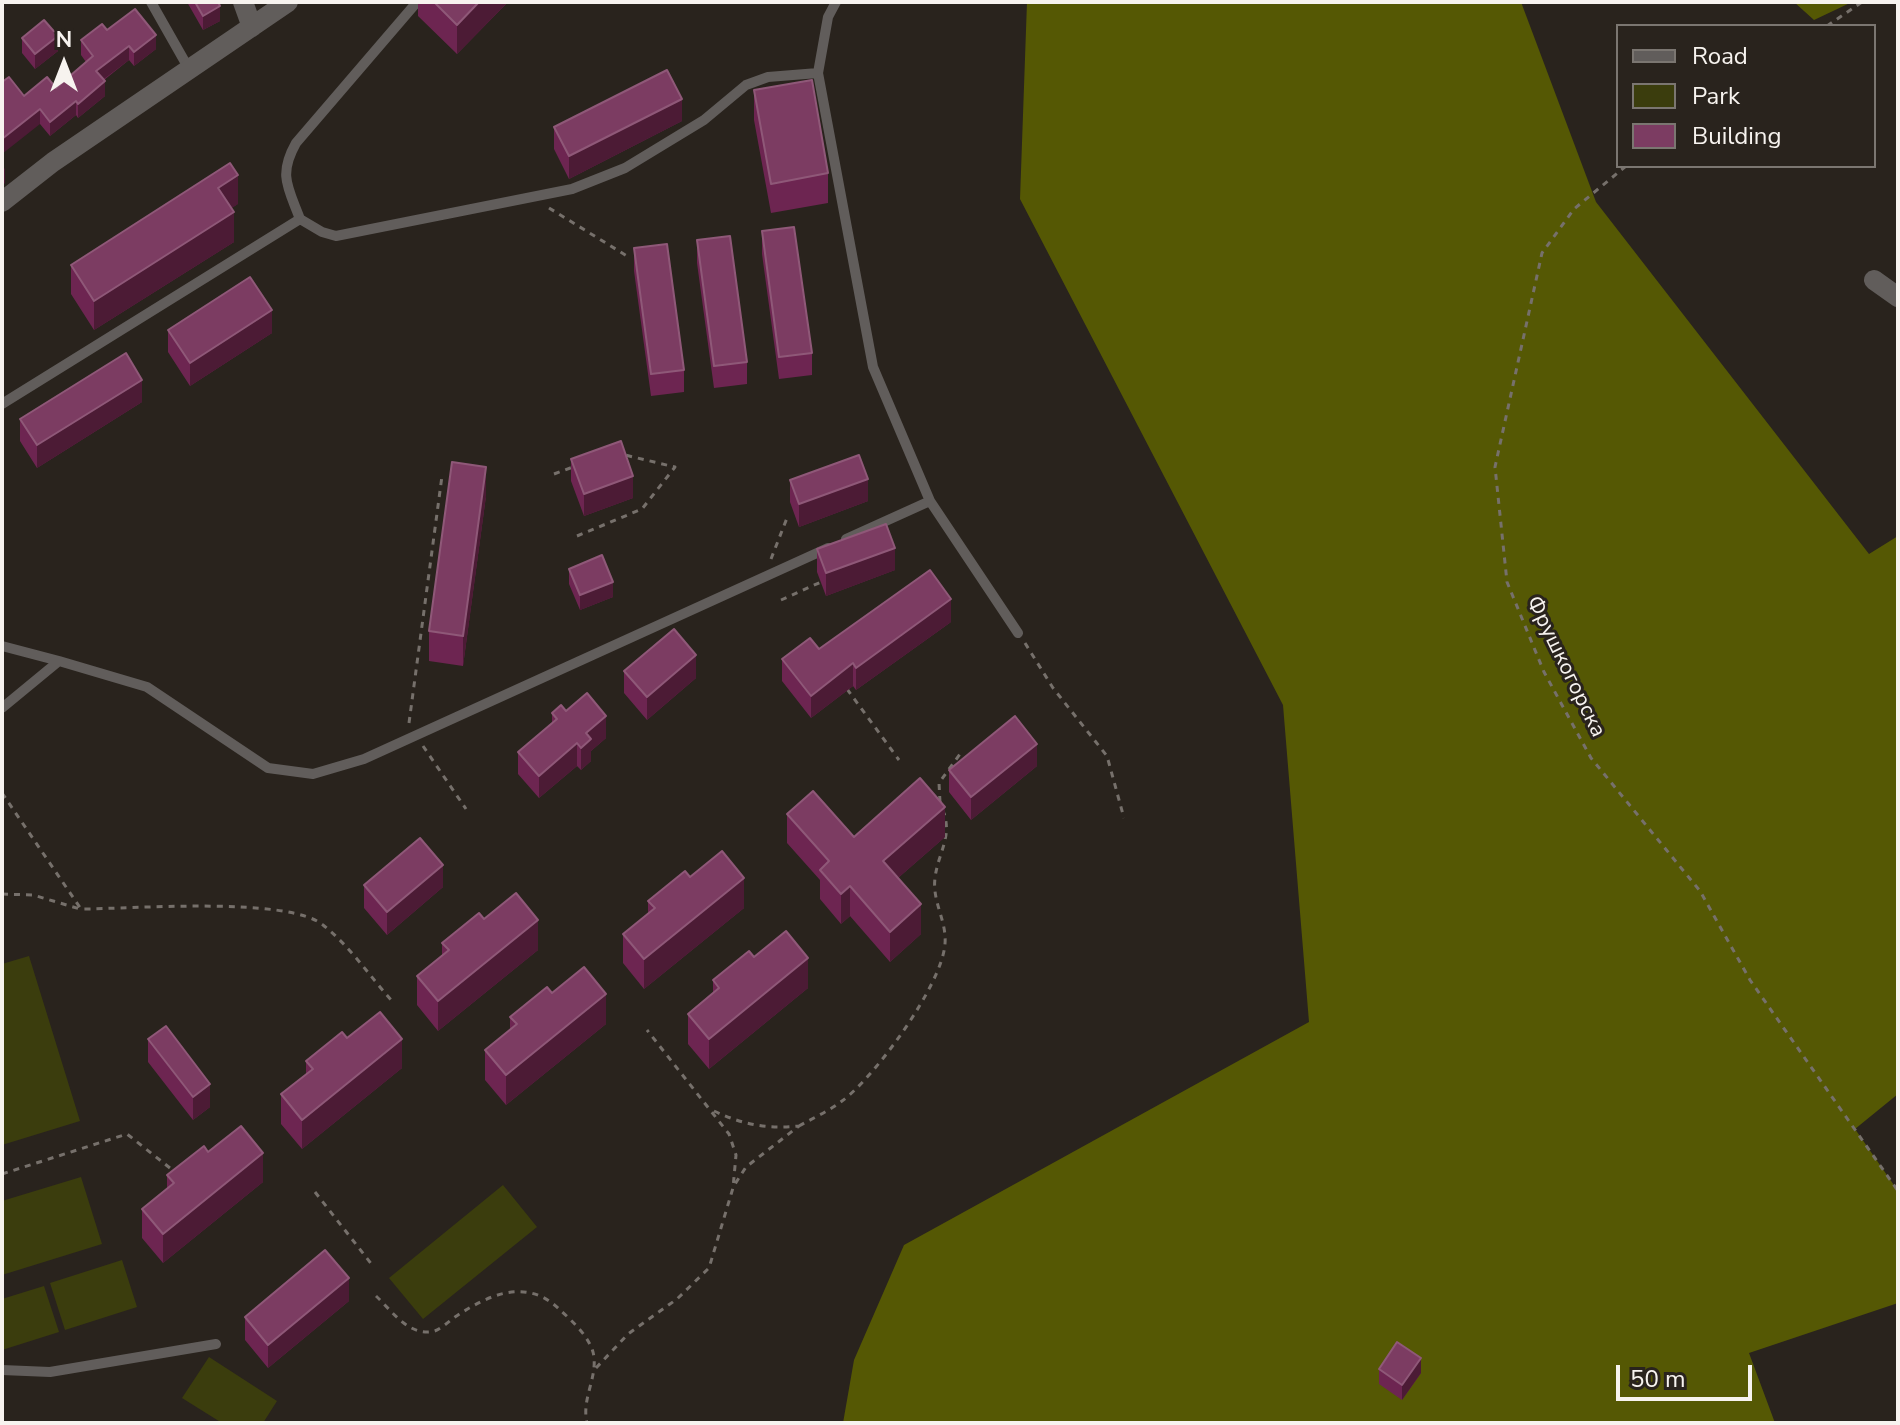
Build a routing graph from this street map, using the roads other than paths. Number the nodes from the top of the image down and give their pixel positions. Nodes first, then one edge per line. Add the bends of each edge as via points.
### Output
1 (151, 2) edge
2 (243, 2) edge
3 (288, 2) edge
4 (417, 2) edge
5 (836, 2) edge
6 (252, 27) junction
7 (189, 69) junction
8 (818, 73) junction
9 (2, 202) edge
10 (300, 219) junction
11 (1874, 280) dead end
12 (1898, 297) edge
13 (2, 404) edge
14 (930, 501) junction
15 (1018, 633) road end
16 (2, 646) edge
17 (59, 661) junction
18 (2, 708) edge
19 (216, 1344) dead end
20 (2, 1370) edge

1 - 7 lane
2 - 6 street
3 - 6 street
4 - 10 lane via 286,161 285,179
5 - 8 lane via 828,17
6 - 7 street
7 - 9 street
8 - 10 lane via 768,77 746,85 704,120 625,168 572,189 336,236
8 - 14 lane via 873,367
10 - 13 lane
11 - 12 street
14 - 15 lane
14 - 17 lane via 364,759 313,774 268,768 147,687
16 - 17 lane
17 - 18 lane
19 - 20 lane via 50,1372

